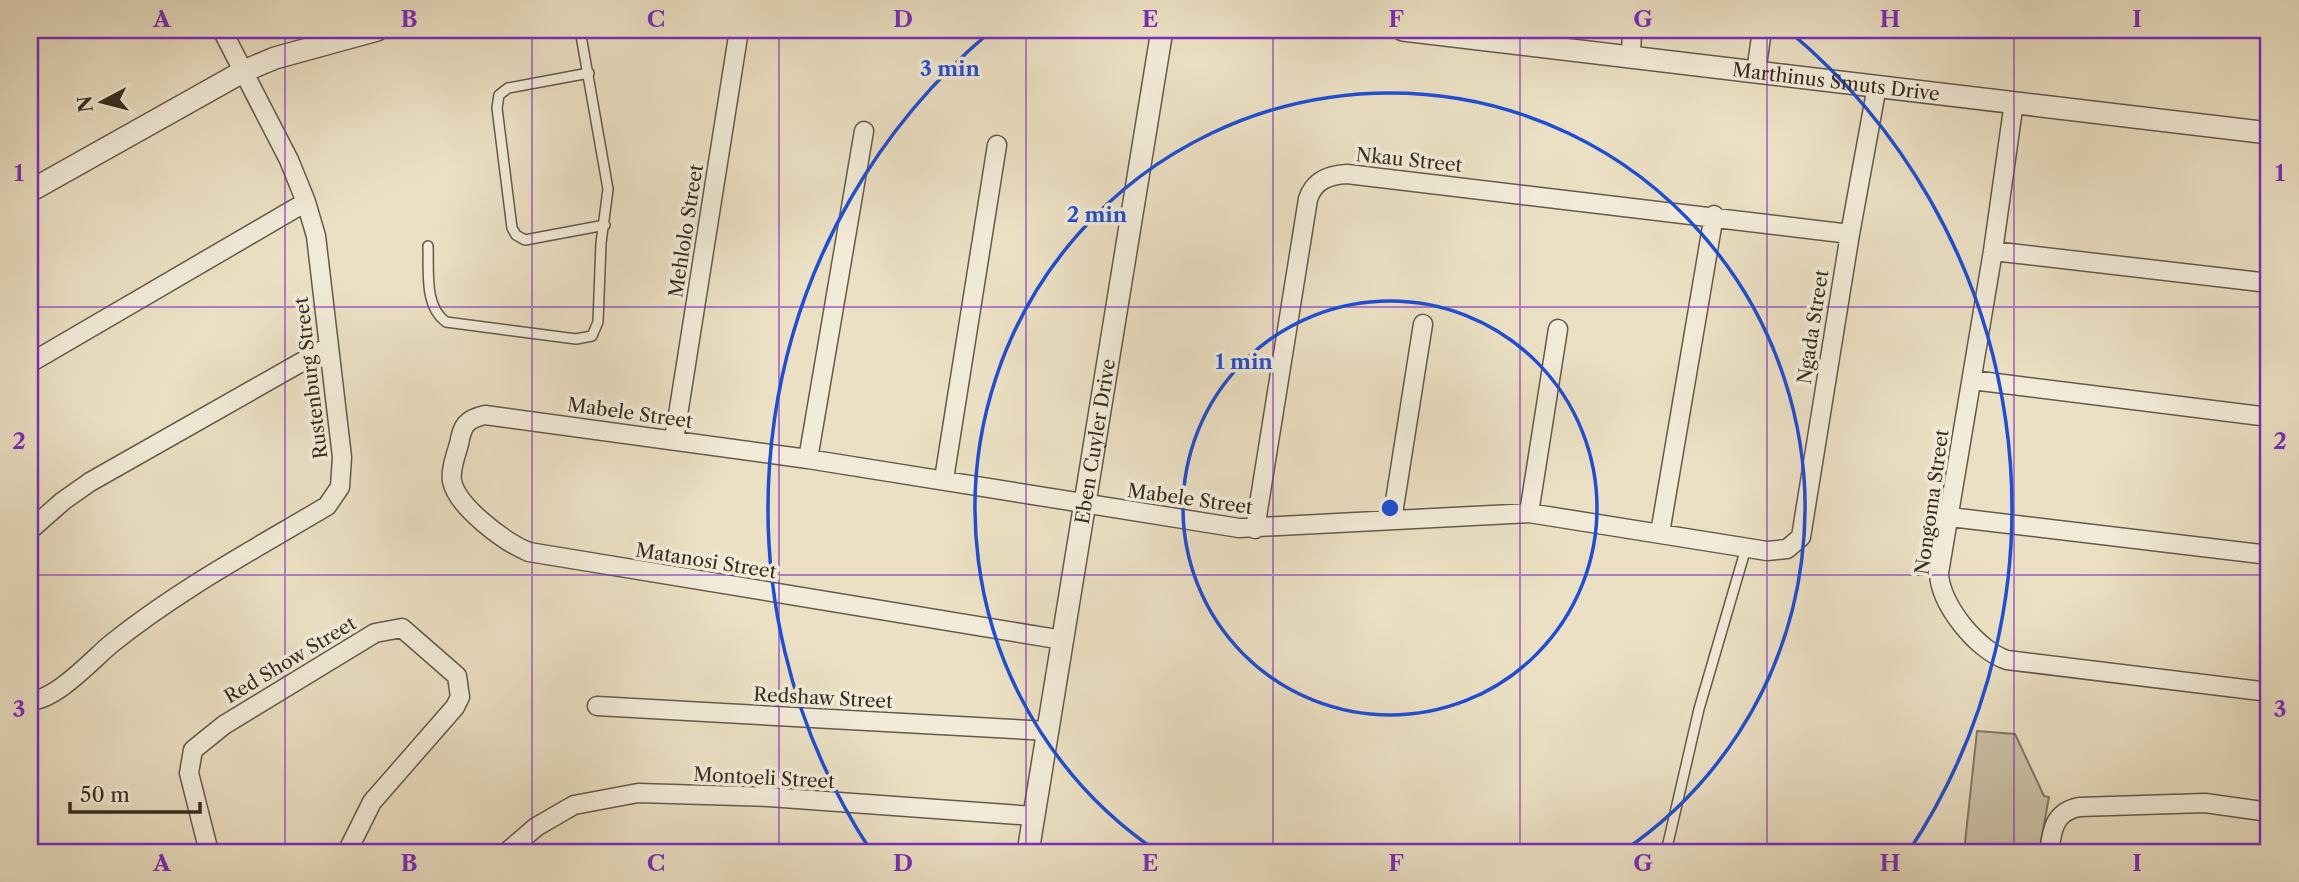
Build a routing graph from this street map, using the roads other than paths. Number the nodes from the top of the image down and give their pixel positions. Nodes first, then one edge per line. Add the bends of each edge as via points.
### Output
1 (222, 30) edge
2 (377, 30) edge
3 (580, 30) edge
4 (739, 30) edge
5 (1162, 30) edge
6 (1403, 30) edge
7 (1632, 30) edge
8 (1762, 30) edge
9 (1468, 34) edge
10 (1630, 56) junction
11 (244, 71) junction
12 (1756, 72) junction
13 (589, 73) junction
14 (1877, 86) junction
15 (2014, 102) junction
16 (864, 131) dead end
17 (2269, 133) edge
18 (998, 145) dead end
19 (30, 191) edge
20 (306, 202) junction
21 (1714, 215) junction
22 (605, 225) junction
23 (1850, 234) junction
24 (428, 246) dead end
25 (1993, 251) junction
26 (2269, 283) edge
27 (1423, 324) dead end
28 (1558, 329) dead end
29 (328, 347) junction
30 (30, 363) edge
31 (1972, 380) junction
32 (485, 415) joint
33 (2269, 417) edge
34 (674, 440) junction
35 (808, 458) junction
36 (944, 479) junction
37 (1086, 506) junction
38 (1529, 513) junction
39 (1950, 517) junction
40 (1392, 520) junction
41 (1255, 529) junction
42 (30, 530) edge
43 (1660, 533) junction
44 (1746, 548) junction
45 (1767, 551) joint
46 (2269, 555) edge
47 (1063, 640) junction
48 (2269, 692) edge
49 (30, 700) edge
50 (597, 706) dead end
51 (1048, 731) junction
52 (2269, 812) edge
53 (1034, 816) junction
54 (208, 852) edge
55 (347, 852) edge
56 (507, 852) edge
57 (1028, 852) edge
58 (1666, 852) edge
59 (2049, 852) edge

1 - 11 street, Rustenburg Street
2 - 11 street
3 - 13 lane
4 - 34 street, Mehlolo Street
5 - 37 street, Eben Cuyler Drive
6 - 9 street, Marthinus Smuts Drive
7 - 10 street
8 - 12 street
9 - 10 street, Marthinus Smuts Drive
10 - 12 street, Marthinus Smuts Drive
11 - 19 street
11 - 20 street, Rustenburg Street
12 - 14 street, Marthinus Smuts Drive
13 - 22 lane via 608,189
13 - 22 lane via 508,88 499,95 497,108 516,235 525,240
14 - 15 street, Marthinus Smuts Drive
14 - 23 street, Ngada Street
15 - 17 street, Marthinus Smuts Drive
15 - 25 street, Nongoma Street
16 - 35 street
18 - 36 street
20 - 29 street, Rustenburg Street via 316,236
20 - 30 street
21 - 23 street, Nkau Street
21 - 41 street, Nkau Street via 1347,174 1320,181 1308,199
21 - 43 street
22 - 24 lane via 598,322 592,336 576,339 446,322 436,315 431,299
23 - 45 street, Ngada Street via 1801,537 1787,549
25 - 26 street
25 - 31 street, Nongoma Street
27 - 40 street
28 - 38 street
29 - 42 street via 90,482
29 - 49 street, Rustenburg Street via 343,472 335,497 154,610 60,688
31 - 33 street
31 - 39 street, Nongoma Street
32 - 34 street, Mabele Street
32 - 47 street, Matanosi Street via 465,423 451,480 471,510 529,552
34 - 35 street, Mabele Street
35 - 36 street, Mabele Street
36 - 37 street, Mabele Street
37 - 41 street, Mabele Street
37 - 47 street, Eben Cuyler Drive
38 - 40 street, Mabele Street
38 - 43 street, Mabele Street
39 - 46 street
39 - 48 street, Nongoma Street via 1939,573 1943,594 1978,643 1994,656
40 - 41 street, Mabele Street
43 - 44 street, Mabele Street
44 - 45 street, Mabele Street
44 - 58 lane via 1699,709
47 - 51 street, Eben Cuyler Drive
50 - 51 street, Redshaw Street
51 - 53 street, Eben Cuyler Drive
52 - 59 street via 2205,803 2079,807 2068,809 2056,821
53 - 56 street, Montoeli Street via 769,797 638,793 574,805 536,827
53 - 57 street, Eben Cuyler Drive
54 - 55 street, Red Show Street via 189,773 193,750 224,725 375,633 402,628 457,676 460,697 372,802

